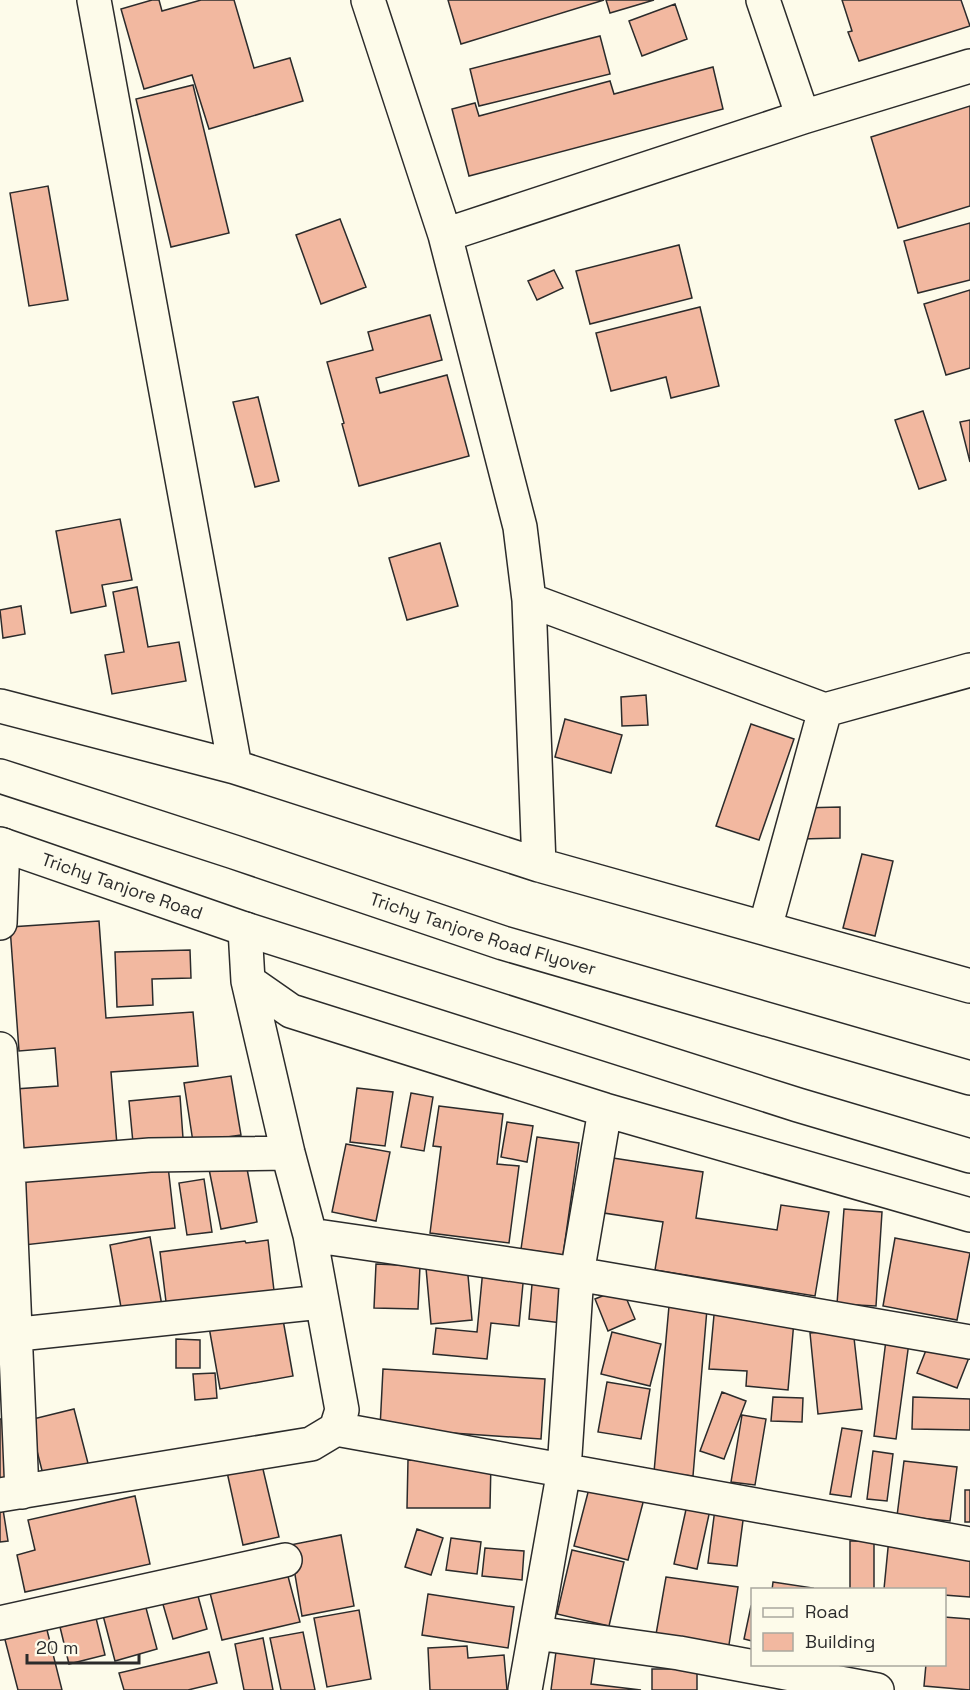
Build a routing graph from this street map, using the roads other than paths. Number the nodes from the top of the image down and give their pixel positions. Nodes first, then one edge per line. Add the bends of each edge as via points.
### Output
1 (94, 0) edge
2 (368, 0) edge
3 (763, 0) edge
4 (970, 66) edge
5 (803, 117) junction
6 (445, 235) junction
7 (529, 600) junction
8 (970, 670) edge
9 (0, 706) edge
10 (825, 710) junction
11 (235, 767) junction
12 (0, 776) edge
13 (1, 844) edge
14 (539, 865) junction
15 (0, 923) edge
16 (765, 928) junction
17 (244, 929) junction
18 (248, 981) junction
19 (970, 986) edge
20 (0, 1049) edge
21 (970, 1078) edge
22 (605, 1110) junction
23 (288, 1153) junction
24 (970, 1156) edge
25 (4, 1167) edge
26 (970, 1215) edge
27 (310, 1235) junction
28 (577, 1274) junction
29 (321, 1302) junction
30 (8, 1336) edge
31 (970, 1342) edge
32 (336, 1429) junction
33 (564, 1470) junction
34 (11, 1494) edge
35 (970, 1544) edge
36 (285, 1560) dead end
37 (0, 1623) edge
38 (536, 1633) junction
39 (525, 1690) edge
40 (877, 1690) edge

1 - 11 main road
2 - 6 main road
3 - 5 main road
4 - 5 main road
5 - 6 main road
6 - 7 main road via 520,527
7 - 10 main road
7 - 14 main road
8 - 10 main road
9 - 11 main road
10 - 16 main road
11 - 14 main road
12 - 21 main road, Trichy Tanjore Road Flyover via 502,943
13 - 15 main road
13 - 17 main road, Trichy Tanjore Road
14 - 16 main road
16 - 19 main road
17 - 18 main road
17 - 24 main road, Trichy Tanjore Road
18 - 22 main road via 291,1011
18 - 23 main road
20 - 25 main road
22 - 26 main road
22 - 28 main road
23 - 25 main road via 150,1155
23 - 27 main road
25 - 30 main road
27 - 28 main road
27 - 29 main road
28 - 31 main road
28 - 33 main road
29 - 30 main road
29 - 32 main road via 342,1410
30 - 34 main road
32 - 33 main road
32 - 34 main road via 311,1444
33 - 35 main road
33 - 38 main road
36 - 37 main road
38 - 39 main road
38 - 40 main road via 679,1653

